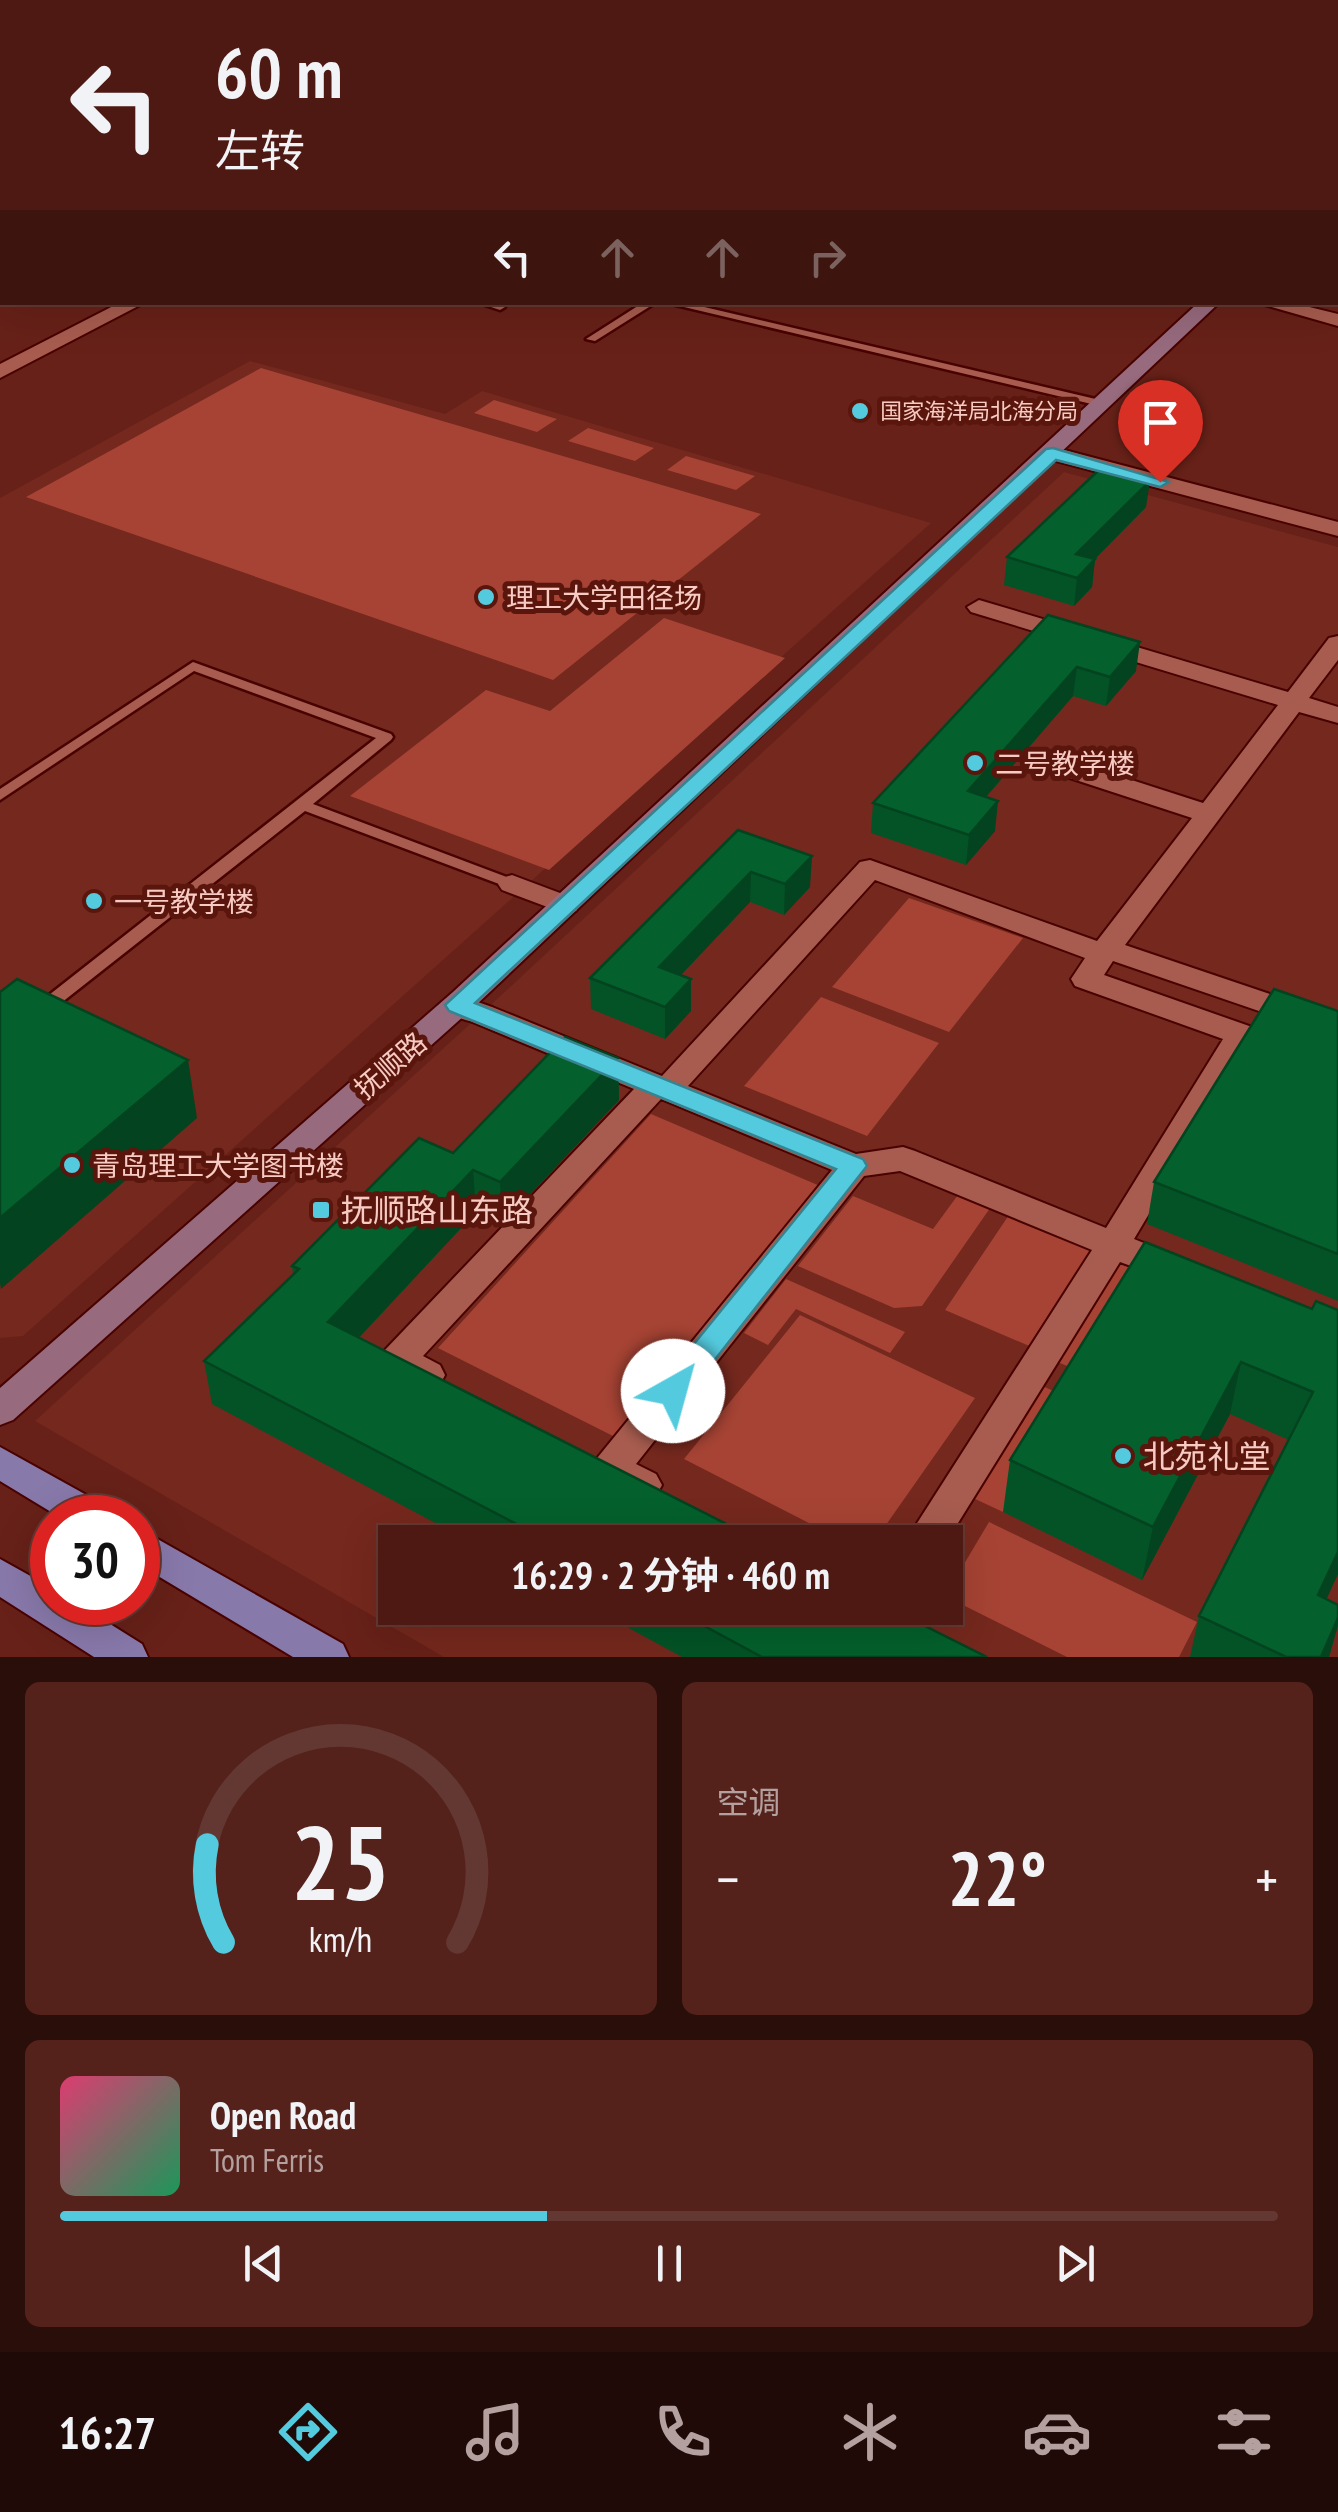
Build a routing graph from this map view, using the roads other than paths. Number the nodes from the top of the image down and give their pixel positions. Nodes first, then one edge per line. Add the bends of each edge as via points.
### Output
1 (131, 305) edge
2 (490, 305) edge
3 (647, 305) edge
4 (681, 305) edge
5 (1208, 305) edge
6 (1276, 305) edge
7 (500, 308) dead end
8 (1338, 320) edge
9 (592, 339) dead end
10 (0, 372) edge
11 (1104, 404) junction
12 (1053, 453) junction
13 (1338, 529) edge
14 (979, 607) dead end
15 (1338, 642) edge
16 (1293, 702) junction
17 (1338, 714) edge
18 (1042, 760) dead end
19 (0, 796) edge
20 (303, 806) junction
21 (1208, 814) junction
22 (512, 884) joint
23 (566, 905) junction
24 (1104, 951) junction
25 (469, 1010) junction
26 (30, 1018) edge
27 (1338, 1028) edge
28 (661, 1088) junction
29 (854, 1166) junction
30 (1113, 1245) junction
31 (1200, 1278) edge
32 (451, 1387) edge
33 (0, 1410) edge
34 (576, 1450) edge
35 (0, 1462) edge
36 (611, 1468) junction
37 (55, 1495) edge
38 (682, 1506) edge
39 (936, 1525) edge
40 (160, 1557) edge
41 (0, 1576) edge
42 (128, 1657) edge
43 (330, 1657) edge

1 - 10 street
2 - 7 lane
3 - 9 lane
4 - 11 lane
5 - 11 main road, 抚顺路
6 - 8 street
11 - 12 main road, 抚顺路
12 - 13 street
12 - 23 main road, 抚顺路
14 - 16 street
15 - 16 street
16 - 17 street
16 - 21 street
18 - 21 street
19 - 20 lane via 193,666 386,737
20 - 22 lane
20 - 26 lane
21 - 24 street
22 - 23 street
23 - 25 main road, 抚顺路
24 - 27 street
24 - 28 street via 870,868
24 - 30 street via 1086,979 1241,1034
25 - 28 street
25 - 33 main road, 抚顺路
28 - 29 street
28 - 32 street via 398,1360
29 - 30 street via 903,1159
29 - 36 street
30 - 31 street
30 - 39 street
34 - 36 street
35 - 37 main road
36 - 38 street
40 - 43 main road
41 - 42 main road

